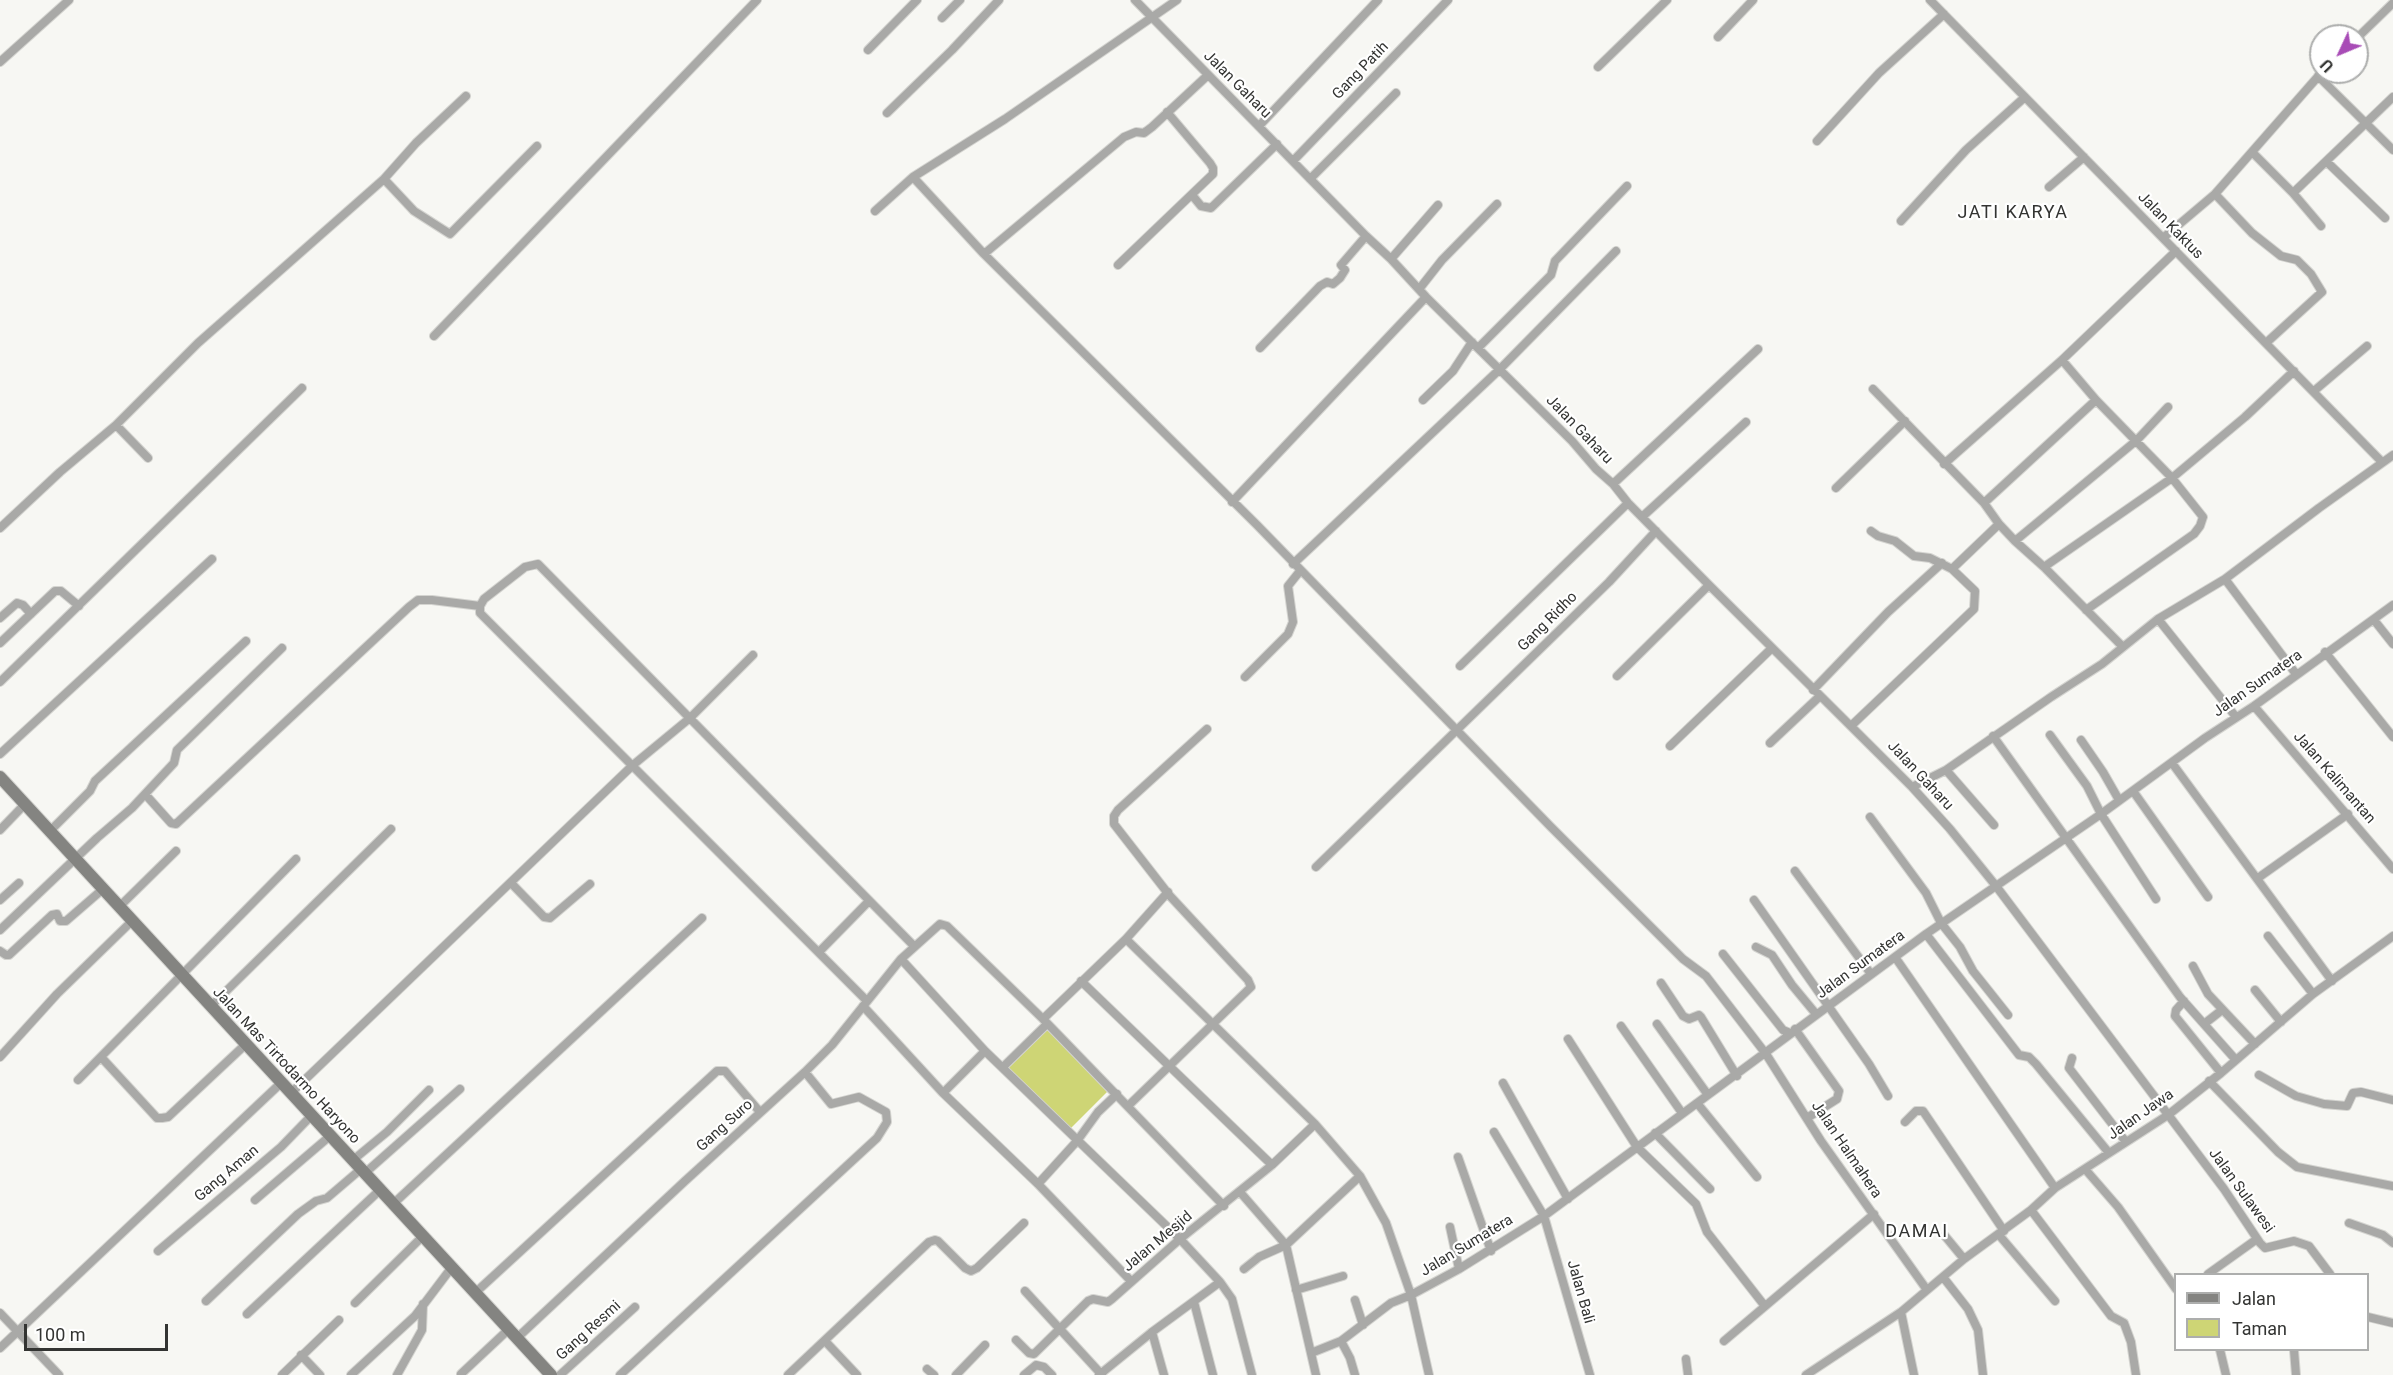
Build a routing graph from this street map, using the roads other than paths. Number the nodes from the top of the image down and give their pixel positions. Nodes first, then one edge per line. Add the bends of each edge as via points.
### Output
1 (69, 0) edge
2 (757, 0) edge
3 (917, 0) edge
4 (960, 0) edge
5 (999, 0) edge
6 (1135, 0) edge
7 (1177, 0) edge
8 (1377, 0) edge
9 (1448, 0) edge
10 (1667, 0) edge
11 (1754, 0) edge
12 (1930, 0) edge
13 (2393, 3) edge
14 (1944, 14) junction
15 (1152, 17) junction
16 (942, 18) dead end
17 (2369, 26) edge
18 (1718, 37) dead end
19 (868, 50) dead end
20 (0, 62) edge
21 (1598, 67) dead end
22 (1208, 75) junction
23 (2311, 84) edge
24 (2329, 84) edge
25 (1396, 93) dead end
26 (466, 96) dead end
27 (2025, 97) junction
28 (2393, 97) edge
29 (1167, 112) junction
30 (887, 113) dead end
31 (2367, 124) junction
32 (1259, 126) junction
33 (1817, 141) dead end
34 (1277, 144) junction
35 (537, 146) dead end
36 (2393, 150) edge
37 (2252, 153) junction
38 (2084, 157) junction
39 (1293, 161) junction
40 (2327, 162) junction
41 (913, 177) junction
42 (384, 179) junction
43 (1310, 179) junction
44 (1626, 186) dead end
45 (2049, 187) dead end
46 (2293, 193) junction
47 (2215, 194) junction
48 (1192, 195) junction
49 (1438, 204) dead end
50 (1497, 204) dead end
51 (875, 211) dead end
52 (2385, 218) dead end
53 (1901, 221) dead end
54 (2321, 226) dead end
55 (1366, 236) junction
56 (2163, 238) junction
57 (1616, 250) dead end
58 (2176, 251) junction
59 (984, 254) junction
60 (1391, 259) junction
61 (1118, 265) dead end
62 (1420, 288) junction
63 (1426, 297) junction
64 (434, 336) dead end
65 (2266, 343) junction
66 (1475, 345) junction
67 (2367, 346) dead end
68 (1260, 348) dead end
69 (1758, 349) dead end
70 (2062, 360) junction
71 (1500, 369) junction
72 (2294, 371) junction
73 (302, 388) dead end
74 (1873, 389) dead end
75 (2313, 392) junction
76 (1422, 400) dead end
77 (2096, 400) junction
78 (2168, 407) dead end
79 (1905, 421) junction
80 (1746, 422) dead end
81 (116, 425) junction
82 (2137, 440) junction
83 (148, 458) dead end
84 (2389, 460) edge
85 (1944, 464) junction
86 (2172, 478) junction
87 (1613, 484) junction
88 (1836, 488) dead end
89 (1232, 502) junction
90 (1628, 503) junction
91 (1984, 503) junction
92 (1642, 517) junction
93 (1999, 524) junction
94 (0, 528) edge
95 (1656, 531) junction
96 (1870, 531) dead end
97 (2015, 541) junction
98 (212, 560) dead end
99 (1942, 563) junction
100 (1293, 564) junction
101 (2044, 567) junction
102 (1952, 569) junction
103 (1300, 571) junction
104 (2225, 579) junction
105 (1709, 585) junction
106 (2393, 605) edge
107 (79, 606) junction
108 (480, 606) junction
109 (2086, 610) junction
110 (31, 614) junction
111 (0, 618) edge
112 (2158, 619) junction
113 (2374, 620) junction
114 (246, 641) dead end
115 (0, 643) edge
116 (2393, 644) edge
117 (2122, 646) junction
118 (282, 648) dead end
119 (1772, 648) junction
120 (2325, 652) junction
121 (753, 656) dead end
122 (1460, 666) dead end
123 (2296, 674) junction
124 (1617, 676) dead end
125 (1245, 677) dead end
126 (0, 682) edge
127 (1817, 693) junction
128 (2254, 706) junction
129 (2236, 717) junction
130 (690, 718) junction
131 (1852, 725) junction
132 (1207, 729) dead end
133 (1457, 730) junction
134 (2050, 735) dead end
135 (1993, 736) junction
136 (2393, 737) edge
137 (2081, 740) dead end
138 (1770, 743) dead end
139 (1670, 746) dead end
140 (0, 754) edge
141 (2172, 763) junction
142 (633, 765) junction
143 (1946, 770) junction
144 (0, 777) edge
145 (1912, 787) junction
146 (2133, 791) junction
147 (145, 794) junction
148 (2119, 800) junction
149 (24, 804) junction
150 (2101, 814) junction
151 (2348, 814) junction
152 (1870, 817) dead end
153 (1994, 825) dead end
154 (0, 830) edge
155 (391, 830) dead end
156 (50, 831) junction
157 (2066, 836) junction
158 (176, 851) dead end
159 (296, 859) dead end
160 (76, 860) junction
161 (1316, 867) dead end
162 (2393, 869) edge
163 (1795, 871) dead end
164 (2258, 878) junction
165 (19, 883) dead end
166 (511, 883) junction
167 (590, 884) dead end
168 (1996, 886) junction
169 (103, 889) junction
170 (1168, 892) junction
171 (2208, 897) dead end
172 (2156, 899) dead end
173 (0, 900) edge
174 (1754, 900) dead end
175 (869, 901) junction
176 (119, 907) junction
177 (702, 918) dead end
178 (132, 921) junction
179 (1941, 923) junction
180 (2, 925) edge
181 (1926, 934) junction
182 (2268, 936) dead end
183 (2393, 936) edge
184 (1126, 939) junction
185 (914, 946) junction
186 (1756, 947) dead end
187 (0, 951) edge
188 (819, 952) junction
189 (1723, 954) dead end
190 (1894, 957) junction
191 (901, 959) junction
192 (2193, 966) dead end
193 (181, 974) junction
194 (1871, 974) junction
195 (1081, 981) junction
196 (2332, 981) junction
197 (1660, 983) dead end
198 (2255, 990) dead end
199 (2313, 994) junction
200 (2184, 1001) junction
201 (865, 1003) junction
202 (211, 1006) junction
203 (1828, 1006) junction
204 (2222, 1010) junction
205 (1816, 1014) junction
206 (2008, 1015) dead end
207 (1045, 1021) junction
208 (2281, 1022) junction
209 (1212, 1024) junction
210 (1657, 1024) dead end
211 (2204, 1024) junction
212 (1621, 1026) dead end
213 (1793, 1031) junction
214 (1568, 1039) dead end
215 (246, 1044) junction
216 (2255, 1044) junction
217 (985, 1052) junction
218 (1766, 1054) junction
219 (0, 1057) edge
220 (101, 1057) junction
221 (2072, 1058) dead end
222 (2235, 1059) junction
223 (1169, 1065) junction
224 (1003, 1067) junction
225 (805, 1072) junction
226 (2221, 1073) junction
227 (2259, 1075) dead end
228 (1737, 1076) junction
229 (78, 1080) dead end
230 (2209, 1081) junction
231 (281, 1083) junction
232 (1503, 1083) dead end
233 (460, 1089) dead end
234 (429, 1090) dead end
235 (291, 1093) junction
236 (943, 1093) junction
237 (1117, 1094) junction
238 (1708, 1095) junction
239 (1888, 1096) dead end
240 (2393, 1100) edge
241 (1696, 1103) junction
242 (1128, 1106) junction
243 (760, 1112) junction
244 (1682, 1113) junction
245 (2168, 1114) junction
246 (312, 1115) junction
247 (1807, 1118) junction
248 (1905, 1122) dead end
249 (1315, 1124) junction
250 (1494, 1132) dead end
251 (1655, 1133) junction
252 (330, 1136) junction
253 (1077, 1141) junction
254 (2126, 1142) junction
255 (1636, 1147) junction
256 (2109, 1154) junction
257 (1458, 1157) dead end
258 (1272, 1165) junction
259 (360, 1168) junction
260 (2085, 1169) junction
261 (1360, 1176) junction
262 (1757, 1177) dead end
263 (1038, 1184) junction
264 (2393, 1186) edge
265 (1710, 1188) dead end
266 (2055, 1188) junction
267 (380, 1190) junction
268 (1240, 1192) junction
269 (1568, 1199) junction
270 (255, 1200) dead end
271 (393, 1204) junction
272 (1224, 1206) junction
273 (2031, 1210) junction
274 (1874, 1215) junction
275 (1544, 1216) junction
276 (1024, 1223) dead end
277 (2349, 1223) dead end
278 (1450, 1227) dead end
279 (2002, 1233) junction
280 (423, 1236) junction
281 (1945, 1236) dead end
282 (1180, 1239) junction
283 (2257, 1239) junction
284 (2393, 1242) edge
285 (1286, 1245) junction
286 (158, 1251) dead end
287 (1491, 1251) junction
288 (1964, 1259) junction
289 (452, 1267) junction
290 (1244, 1269) dead end
291 (1459, 1269) junction
292 (2211, 1273) edge
293 (2329, 1273) edge
294 (1343, 1276) dead end
295 (1943, 1277) junction
296 (1131, 1281) junction
297 (1220, 1282) junction
298 (2174, 1288) edge
299 (1296, 1290) junction
300 (1927, 1290) junction
301 (1025, 1291) dead end
302 (475, 1293) junction
303 (1411, 1295) junction
304 (206, 1300) dead end
305 (1355, 1300) dead end
306 (2055, 1301) dead end
307 (1194, 1302) junction
308 (355, 1303) dead end
309 (423, 1304) junction
310 (1764, 1305) junction
311 (635, 1306) dead end
312 (1901, 1312) junction
313 (0, 1313) edge
314 (247, 1314) dead end
315 (2369, 1317) edge
316 (339, 1320) dead end
317 (2393, 1323) edge
318 (1363, 1325) junction
319 (1060, 1328) junction
320 (17, 1331) junction
321 (1152, 1332) junction
322 (513, 1334) junction
323 (1016, 1340) dead end
324 (825, 1341) junction
325 (1341, 1341) junction
326 (1724, 1341) dead end
327 (985, 1345) dead end
328 (0, 1348) edge
329 (2220, 1351) edge
330 (2294, 1351) edge
331 (1311, 1353) junction
332 (301, 1355) junction
333 (1686, 1359) dead end
334 (793, 1373) edge
335 (461, 1374) edge
336 (1101, 1374) edge
337 (59, 1375) edge
338 (282, 1375) edge
339 (320, 1375) edge
340 (351, 1375) edge
341 (397, 1375) edge
342 (551, 1375) edge
343 (560, 1375) edge
344 (620, 1375) edge
345 (857, 1375) edge
346 (956, 1375) edge
347 (1024, 1375) edge
348 (1052, 1375) edge
349 (1164, 1375) edge
350 (1213, 1375) edge
351 (1252, 1375) edge
352 (1316, 1375) edge
353 (1355, 1375) edge
354 (1429, 1375) edge
355 (1590, 1375) edge
356 (1688, 1375) edge
357 (1806, 1375) edge
358 (1914, 1375) edge
359 (1983, 1375) edge
360 (2136, 1375) edge
361 (2226, 1375) edge
362 (2296, 1375) edge

1 - 20 street
2 - 64 street
3 - 19 street
4 - 16 street
5 - 30 street
6 - 15 street, Jalan Gaharu
7 - 15 street
8 - 32 street
9 - 39 street, Gang Patih
10 - 21 street
11 - 18 street
12 - 14 street, Jalan Kaktus
13 - 17 street
14 - 27 street, Jalan Kaktus
14 - 33 street via 1879,73
15 - 22 street, Jalan Gaharu
15 - 41 street
22 - 29 street
22 - 32 street, Jalan Gaharu
23 - 37 street
24 - 31 street
25 - 43 street
26 - 42 street
27 - 38 street, Jalan Kaktus
27 - 53 street via 1966,150
28 - 31 street
29 - 48 street via 1213,168 1213,174
29 - 59 street via 1144,133 1124,137
31 - 36 street
31 - 40 street
32 - 34 street, Jalan Gaharu
34 - 39 street, Jalan Gaharu
34 - 48 street via 1211,208 1201,206
35 - 42 street via 450,234 414,211
37 - 46 street
37 - 47 street
38 - 45 street
38 - 56 street, Jalan Kaktus
39 - 43 street, Jalan Gaharu
40 - 46 street
40 - 52 street
41 - 51 street
41 - 59 street, Jalan Halmahera
42 - 81 street via 198,343
43 - 55 street, Jalan Gaharu
44 - 66 street via 1555,261 1551,275
46 - 54 street
47 - 56 street
47 - 65 street via 2252,233 2281,256 2297,260 2322,292
48 - 61 street
49 - 60 street
50 - 62 street
55 - 60 street, Jalan Gaharu
55 - 68 street via 1341,265 1345,270 1340,278 1320,286
56 - 58 street, Jalan Kaktus
57 - 71 street
58 - 65 street, Jalan Kaktus
58 - 70 street
59 - 89 street, Jalan Halmahera
60 - 62 street, Jalan Gaharu
62 - 63 street, Jalan Gaharu
63 - 66 street, Jalan Gaharu
63 - 89 street
65 - 72 street, Jalan Kaktus
66 - 71 street, Jalan Gaharu
66 - 76 street
67 - 75 street
69 - 87 street
70 - 77 street
70 - 85 street
71 - 87 street, Jalan Gaharu
71 - 100 street
72 - 75 street, Jalan Kaktus
72 - 86 street
73 - 107 street
74 - 79 street
75 - 84 street, Jalan Kaktus
77 - 82 street
77 - 91 street
78 - 82 street
79 - 85 street
79 - 88 street
80 - 92 street
81 - 83 street
81 - 94 street
82 - 86 street
82 - 97 street
84 - 104 street
85 - 91 street
86 - 101 street
86 - 109 street via 2201,514 2200,526
87 - 90 street, Jalan Gaharu
89 - 100 street, Jalan Halmahera
90 - 92 street, Jalan Gaharu
90 - 122 street
91 - 93 street
92 - 95 street, Jalan Gaharu
93 - 97 street
93 - 102 street
95 - 105 street, Jalan Gaharu
95 - 133 street, Gang Ridho
96 - 99 street via 1895,541 1914,556
97 - 101 street
98 - 140 street
99 - 102 street
99 - 127 street via 1888,612
100 - 103 street, Jalan Halmahera
101 - 109 street
102 - 131 street via 1975,591 1974,609
103 - 125 street via 1288,586 1293,617 1288,634
103 - 133 street, Jalan Halmahera
104 - 112 street
104 - 123 street
105 - 119 street, Jalan Gaharu
105 - 124 street
106 - 113 street, Jalan Sumatera
107 - 110 street via 61,591 55,591
107 - 126 street
108 - 130 street via 493,590 525,567 538,564
108 - 142 street via 480,613
108 - 147 street via 418,600 176,824
109 - 117 street
110 - 111 street via 17,603
110 - 115 street
112 - 117 street
112 - 129 street
113 - 116 street
113 - 120 street, Jalan Sumatera
114 - 156 street via 95,781
117 - 135 street via 2102,664
118 - 147 street via 177,750 174,763
119 - 127 street, Jalan Gaharu
119 - 139 street
120 - 123 street, Jalan Sumatera
120 - 136 street
121 - 130 street
123 - 128 street, Jalan Sumatera
127 - 131 street, Jalan Gaharu
127 - 138 street
128 - 129 street, Jalan Sumatera
128 - 151 street, Jalan Kalimantan
129 - 141 street, Jalan Sumatera
130 - 142 street
130 - 175 street
131 - 145 street, Jalan Gaharu
132 - 170 street via 1114,816 1114,824
133 - 161 street, Gang Ridho
133 - 218 street, Jalan Halmahera via 1675,950 1706,976
134 - 150 street
135 - 143 street
135 - 157 street
137 - 148 street
141 - 146 street, Jalan Sumatera
141 - 164 street
142 - 166 street
142 - 188 street
143 - 145 street
143 - 153 street
144 - 149 street, Jalan Mas Tirtodarmo Haryono
145 - 168 street, Jalan Gaharu
146 - 148 street, Jalan Sumatera
146 - 171 street
147 - 160 street
148 - 150 street, Jalan Sumatera
149 - 154 street
149 - 156 street, Jalan Mas Tirtodarmo Haryono
150 - 157 street, Jalan Sumatera
150 - 172 street
151 - 162 street, Jalan Kalimantan
151 - 164 street
152 - 179 street via 1926,893
155 - 202 street
156 - 160 street, Jalan Mas Tirtodarmo Haryono
157 - 168 street, Jalan Sumatera
157 - 200 street
158 - 176 street
159 - 193 street
160 - 169 street, Jalan Mas Tirtodarmo Haryono
160 - 180 street
163 - 194 street
164 - 196 street
165 - 173 street
166 - 167 street via 544,917 550,918
166 - 235 street
168 - 179 street, Jalan Sumatera
168 - 245 street, Jalan Gaharu
169 - 176 street, Jalan Mas Tirtodarmo Haryono
169 - 187 street via 66,921 52,915 9,955
170 - 184 street
170 - 209 street via 1251,987
174 - 203 street
175 - 185 street
175 - 188 street
176 - 178 street, Jalan Mas Tirtodarmo Haryono
177 - 271 street
178 - 193 street, Jalan Mas Tirtodarmo Haryono
178 - 219 street
179 - 181 street, Jalan Sumatera
179 - 206 street
181 - 190 street, Jalan Sumatera
181 - 256 street via 2019,1054 2036,1064
182 - 199 street
183 - 196 street, Jalan Jawa
184 - 195 street
184 - 209 street
185 - 191 street, Gang Suro
185 - 207 street, Gang Suro via 940,924 947,926
186 - 205 street via 1772,955
188 - 201 street
189 - 213 street via 1783,1030
190 - 194 street, Jalan Sumatera
190 - 266 street
191 - 201 street, Gang Suro
191 - 217 street
192 - 204 street
193 - 202 street, Jalan Mas Tirtodarmo Haryono
193 - 220 street
194 - 203 street, Jalan Sumatera
195 - 207 street
195 - 223 street
196 - 199 street, Jalan Jawa
197 - 228 street via 1683,1016 1701,1017
198 - 208 street
199 - 208 street, Jalan Jawa
200 - 211 street
200 - 226 street via 2175,1016
201 - 225 street, Gang Suro
201 - 236 street
202 - 215 street, Jalan Mas Tirtodarmo Haryono
203 - 205 street, Jalan Sumatera
203 - 239 street
204 - 211 street
204 - 216 street
205 - 213 street, Jalan Sumatera
207 - 224 street
207 - 237 street
208 - 216 street, Jalan Jawa
209 - 223 street
209 - 249 street
210 - 238 street
211 - 222 street
212 - 244 street
213 - 218 street, Jalan Sumatera
213 - 247 street via 1839,1092 1837,1099
214 - 255 street
215 - 220 street via 168,1117 162,1118 157,1118
215 - 231 street, Jalan Mas Tirtodarmo Haryono
216 - 222 street, Jalan Jawa
217 - 224 street
217 - 236 street
218 - 228 street, Jalan Sumatera
218 - 247 street, Jalan Halmahera
220 - 229 street
221 - 254 street via 2069,1068
222 - 226 street, Jalan Jawa
223 - 242 street
223 - 258 street
224 - 253 street
225 - 243 street, Gang Suro
225 - 344 street via 831,1104 859,1097 886,1112 887,1122 877,1138
226 - 230 street, Jalan Jawa
227 - 240 street via 2296,1096 2324,1104 2347,1106 2353,1093 2361,1092
228 - 238 street, Jalan Sumatera
230 - 245 street, Jalan Jawa
230 - 264 street via 2297,1167
231 - 235 street, Jalan Mas Tirtodarmo Haryono
231 - 320 street
232 - 269 street
233 - 259 street
234 - 259 street via 387,1132
235 - 246 street, Jalan Mas Tirtodarmo Haryono
236 - 263 street
237 - 242 street
237 - 253 street
238 - 241 street, Jalan Sumatera
241 - 244 street, Jalan Sumatera
241 - 262 street
242 - 272 street
243 - 302 street via 724,1071 717,1071
243 - 322 street, Gang Suro
244 - 251 street, Jalan Sumatera
245 - 254 street, Jalan Jawa
245 - 283 street, Jalan Sulawesi
246 - 252 street, Jalan Mas Tirtodarmo Haryono
246 - 286 street, Gang Aman via 281,1147
247 - 274 street, Jalan Halmahera
248 - 279 street via 1916,1111 1923,1111
249 - 258 street, Jalan Mesjid
249 - 261 street
250 - 275 street, Jalan Bali
251 - 255 street, Jalan Sumatera
251 - 265 street
252 - 259 street, Jalan Mas Tirtodarmo Haryono
252 - 270 street
253 - 263 street
253 - 282 street
254 - 256 street, Jalan Jawa
255 - 269 street, Jalan Sumatera
255 - 310 street via 1696,1204 1707,1232
256 - 260 street, Jalan Jawa
257 - 287 street
258 - 268 street, Jalan Mesjid
259 - 267 street, Jalan Mas Tirtodarmo Haryono
259 - 304 street via 327,1198 315,1201 298,1214
260 - 266 street, Jalan Jawa
260 - 298 street via 2118,1207
261 - 285 street
261 - 303 street via 1386,1223
263 - 296 street
266 - 273 street, Jalan Jawa
267 - 271 street, Jalan Mas Tirtodarmo Haryono
267 - 314 street
268 - 272 street, Jalan Mesjid
268 - 285 street
269 - 275 street, Jalan Sumatera
271 - 280 street, Jalan Mas Tirtodarmo Haryono
272 - 282 street, Jalan Mesjid
273 - 279 street, Jalan Jawa
273 - 360 street via 2111,1316 2124,1323
274 - 300 street, Jalan Halmahera
274 - 310 street
275 - 287 street, Jalan Sumatera
275 - 355 street, Jalan Bali
276 - 324 street via 971,1271 932,1240
277 - 284 street
278 - 291 street
279 - 288 street, Jalan Jawa
279 - 306 street
280 - 289 street, Jalan Mas Tirtodarmo Haryono
280 - 308 street
281 - 288 street
282 - 296 street, Jalan Mesjid
282 - 297 street
283 - 292 street
283 - 293 street, Jalan Sulawesi via 2265,1248 2294,1241 2309,1246
285 - 290 street
285 - 299 street
287 - 291 street, Jalan Sumatera
288 - 295 street, Jalan Jawa
289 - 302 street, Jalan Mas Tirtodarmo Haryono
289 - 309 street
291 - 303 street, Jalan Sumatera
294 - 299 street
295 - 300 street, Jalan Jawa
295 - 359 street via 1968,1309 1978,1330
296 - 319 street, Jalan Mesjid via 1108,1302 1088,1301
297 - 307 street
297 - 351 street via 1232,1299
299 - 331 street
300 - 312 street, Jalan Jawa
301 - 319 street
302 - 322 street, Jalan Mas Tirtodarmo Haryono
303 - 318 street via 1391,1302
303 - 354 street, Jalan Sumatera
305 - 318 street
307 - 321 street
307 - 350 street
309 - 340 street
309 - 341 street via 422,1330
310 - 326 street
311 - 343 street, Gang Resmi
312 - 357 street, Jalan Jawa
312 - 358 street
313 - 320 street
315 - 317 street
316 - 332 street
318 - 325 street
319 - 323 street, Jalan Mesjid via 1034,1354
319 - 336 street
320 - 328 street
320 - 337 street
321 - 336 street
321 - 349 street
322 - 335 street, Gang Suro
322 - 342 street, Jalan Mas Tirtodarmo Haryono
324 - 334 street
324 - 345 street
325 - 331 street
325 - 353 street
327 - 346 street
329 - 361 street
330 - 362 street
331 - 352 street
332 - 338 street
332 - 339 street
333 - 356 street
347 - 348 street via 1036,1365

